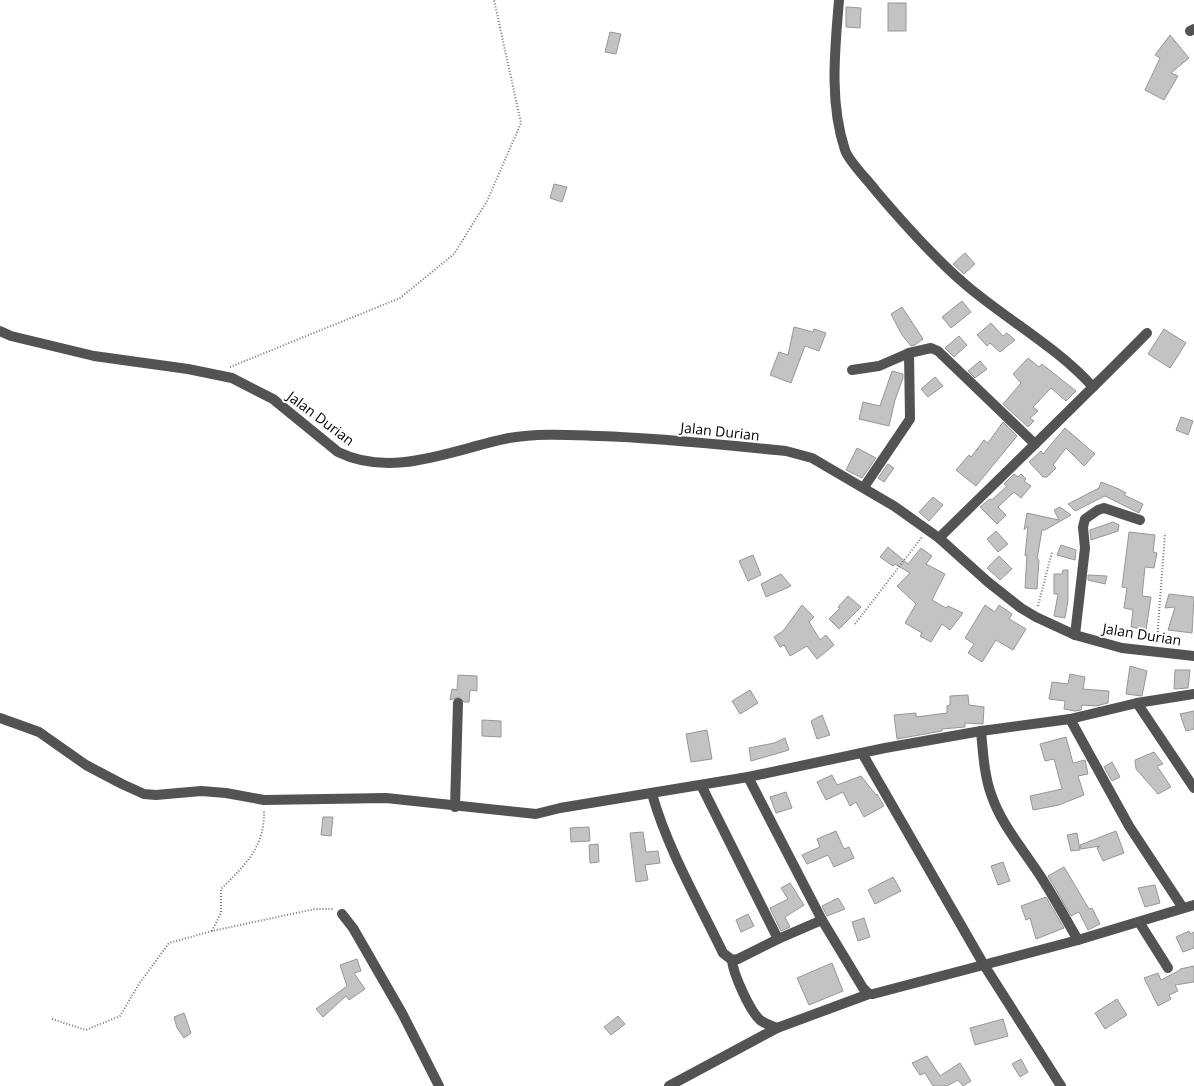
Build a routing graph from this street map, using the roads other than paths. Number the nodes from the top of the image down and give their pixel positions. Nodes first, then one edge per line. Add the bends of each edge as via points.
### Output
1 (839, 0) edge
2 (0, 331) edge
3 (1147, 333) dead end
4 (909, 353) junction
5 (852, 370) dead end
6 (1093, 387) junction
7 (1035, 444) junction
8 (864, 487) junction
9 (1140, 520) dead end
10 (939, 538) junction
11 (1075, 635) junction
12 (1194, 656) edge
13 (1194, 694) edge
14 (458, 703) dead end
15 (1137, 703) junction
16 (0, 718) edge
17 (1070, 718) junction
18 (981, 731) junction
19 (862, 753) junction
20 (748, 777) junction
21 (701, 785) junction
22 (1194, 788) edge
23 (652, 794) junction
24 (455, 807) junction
25 (1194, 905) edge
26 (1183, 908) junction
27 (342, 914) road end
28 (822, 920) junction
29 (1139, 922) junction
30 (778, 939) junction
31 (1078, 940) junction
32 (732, 960) junction
33 (984, 965) junction
34 (1168, 968) dead end
35 (869, 994) junction
36 (777, 1028) junction
37 (440, 1086) edge
38 (669, 1086) edge
39 (1061, 1086) edge

1 - 6 street via 834,79 837,112 846,152 901,220 943,264 967,286 1058,355
2 - 8 street, Jalan Durian via 11,336 94,356 214,373 232,378 273,399 338,452 369,462 410,461 442,456 495,441 543,434 641,437 798,454 812,458
3 - 6 street
4 - 5 street via 879,366
4 - 7 street via 931,348 938,351
4 - 8 street via 910,419
6 - 7 street
7 - 10 street
8 - 10 street, Jalan Durian
9 - 11 street via 1104,508 1085,519 1082,527 1085,548
10 - 11 street, Jalan Durian via 1021,608
11 - 12 street, Jalan Durian via 1122,648
13 - 15 street
14 - 24 street
15 - 17 street
15 - 22 street
16 - 24 street via 38,732 86,765 144,794 201,791 264,800 386,798
17 - 18 street
17 - 26 street via 1129,826
18 - 19 street
18 - 31 street via 990,794 1014,840 1039,874
19 - 20 street
19 - 33 street
20 - 21 street
20 - 28 street
21 - 23 street
21 - 30 street
23 - 24 street via 536,814
23 - 32 street via 658,817 676,860 723,953
25 - 26 street
26 - 29 street
27 - 37 street via 353,928 402,1013
28 - 30 street
28 - 35 street
29 - 31 street
29 - 34 street
30 - 32 street via 748,955
31 - 33 street
32 - 36 street via 748,1002 759,1019
33 - 35 street
33 - 39 street
35 - 36 street
36 - 38 street

